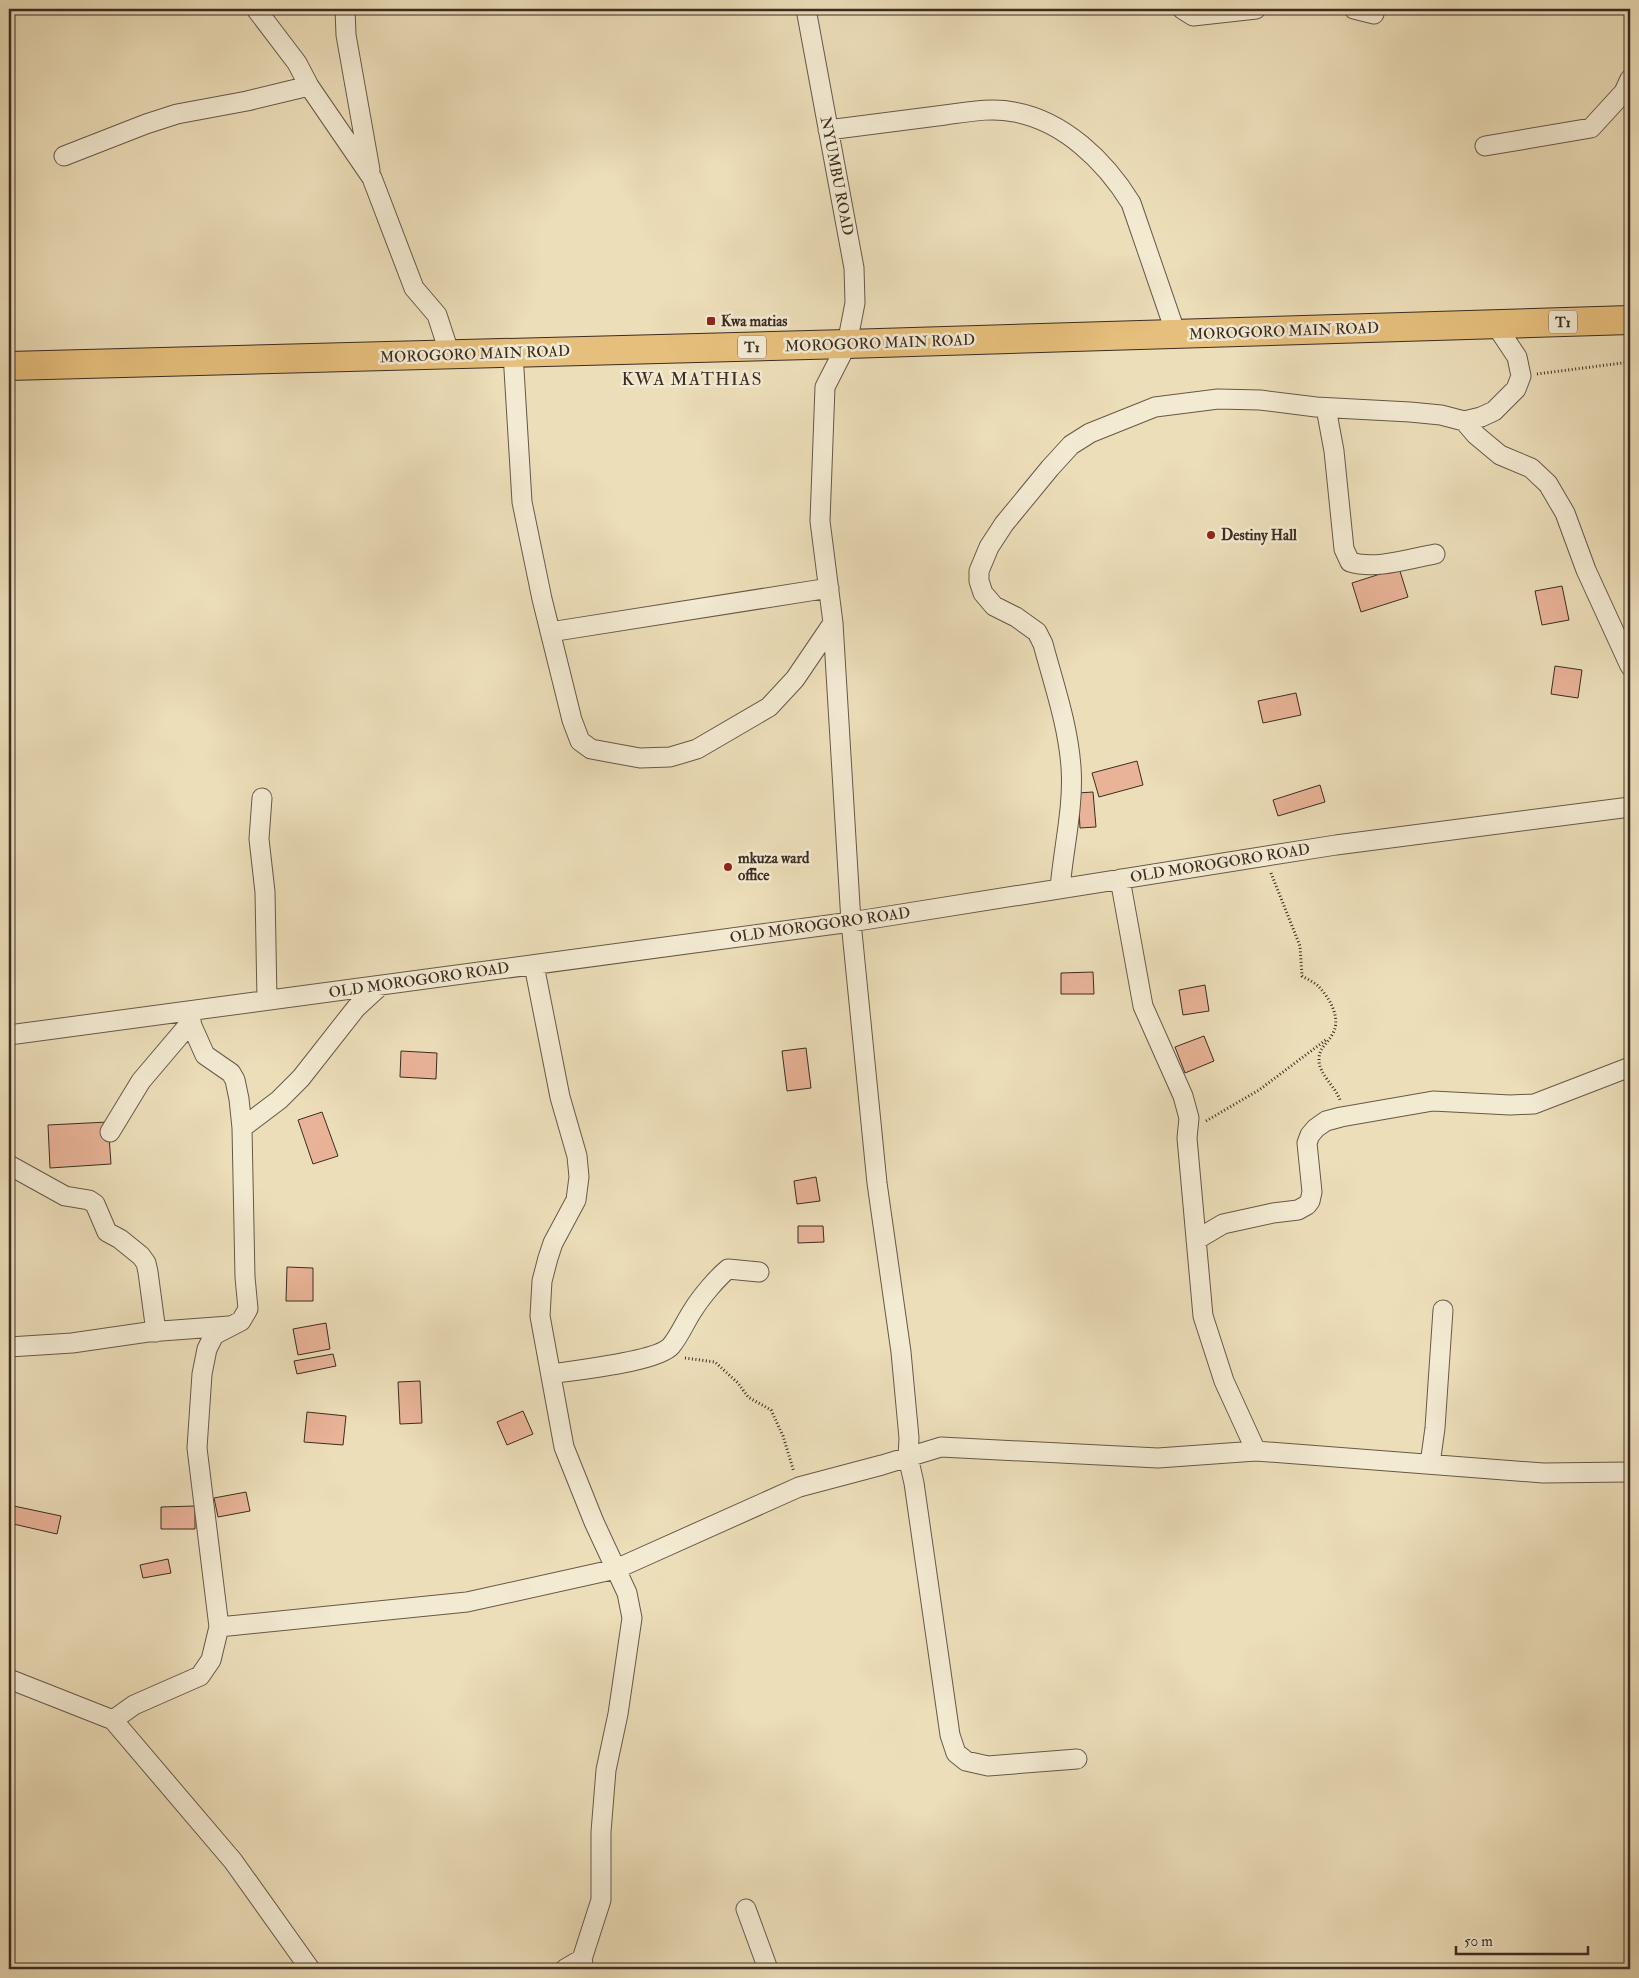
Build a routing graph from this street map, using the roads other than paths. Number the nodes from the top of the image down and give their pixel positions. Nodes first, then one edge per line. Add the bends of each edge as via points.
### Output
1 (256, 9) edge
2 (345, 9) edge
3 (806, 9) edge
4 (1182, 9) edge
5 (1256, 9) edge
6 (1354, 9) edge
7 (1374, 14) dead end
8 (1630, 79) edge
9 (310, 86) junction
10 (828, 130) junction
11 (1485, 146) dead end
12 (64, 156) dead end
13 (372, 178) junction
14 (1630, 320) edge
15 (1495, 324) junction
16 (1176, 334) junction
17 (847, 344) junction
18 (513, 353) junction
19 (450, 355) junction
20 (9, 366) edge
21 (1326, 408) junction
22 (1464, 421) junction
23 (1434, 554) dead end
24 (829, 588) junction
25 (833, 623) junction
26 (550, 632) junction
27 (1624, 638) edge
28 (1630, 666) edge
29 (262, 798) dead end
30 (1630, 806) edge
31 (1120, 879) junction
32 (1060, 889) junction
33 (852, 922) junction
34 (534, 965) junction
35 (382, 985) junction
36 (267, 1000) junction
37 (190, 1016) junction
38 (9, 1035) edge
39 (1630, 1067) edge
40 (242, 1128) junction
41 (110, 1132) dead end
42 (9, 1165) edge
43 (1196, 1240) junction
44 (759, 1272) dead end
45 (1443, 1310) dead end
46 (229, 1326) junction
47 (156, 1332) junction
48 (9, 1347) edge
49 (551, 1374) junction
50 (909, 1438) junction
51 (941, 1447) junction
52 (1256, 1451) junction
53 (908, 1457) junction
54 (1430, 1464) junction
55 (1630, 1472) edge
56 (616, 1569) junction
57 (219, 1627) junction
58 (9, 1678) edge
59 (113, 1720) junction
60 (1077, 1759) dead end
61 (746, 1909) dead end
62 (583, 1964) edge
63 (310, 1969) edge
64 (565, 1969) edge
65 (768, 1969) edge

1 - 9 street
2 - 13 street via 346,35
3 - 10 street, NYUMBU ROAD
4 - 5 street via 1193,16
6 - 7 street
8 - 11 street via 1624,92 1591,128
9 - 12 street via 177,114
9 - 13 street
10 - 16 street via 972,112 1013,111 1038,119 1068,135 1086,148 1119,184 1131,203
10 - 17 street, NYUMBU ROAD via 854,268 855,302
13 - 19 street via 414,288 437,315
14 - 15 highway, MOROGORO MAIN ROAD / T1
15 - 16 highway, MOROGORO MAIN ROAD / T1
15 - 22 street via 1517,357 1521,376 1516,389 1494,411 1481,418
16 - 17 highway, MOROGORO MAIN ROAD / T1
17 - 18 highway, MOROGORO MAIN ROAD / T1
17 - 24 street, NYUMBU ROAD via 825,386 820,521
18 - 19 highway, MOROGORO MAIN ROAD / T1
18 - 26 street via 522,502
19 - 20 highway, MOROGORO MAIN ROAD / T1
21 - 22 street via 1410,412
21 - 23 street via 1344,549 1350,562 1362,566
21 - 32 street via 1218,399 1155,407 1108,425 1071,446 1004,524 989,547 979,571 983,593 994,606 1037,632 1065,726 1071,769
22 - 27 street via 1500,455 1531,468 1548,484 1565,513 1586,570
24 - 25 street, NYUMBU ROAD
24 - 26 street
25 - 26 street via 796,679 769,708 697,749 670,757 640,758 590,749 580,741
25 - 33 street, NYUMBU ROAD
27 - 28 street
29 - 36 street via 259,839 266,902
30 - 31 street, OLD MOROGORO ROAD via 1336,845
31 - 32 street, OLD MOROGORO ROAD
31 - 43 street via 1143,1006 1183,1096 1189,1118 1187,1138
32 - 33 street, OLD MOROGORO ROAD
33 - 34 street, OLD MOROGORO ROAD
33 - 50 street, NYUMBU ROAD via 877,1183 901,1352
34 - 35 street, OLD MOROGORO ROAD
34 - 49 street via 579,1177 576,1200 553,1244 542,1281 540,1316
35 - 36 street, OLD MOROGORO ROAD
35 - 40 street via 356,1008 280,1100
36 - 37 street, OLD MOROGORO ROAD
37 - 38 street, OLD MOROGORO ROAD
37 - 40 street via 205,1055 231,1072 235,1080
37 - 41 street via 141,1081
39 - 43 street via 1534,1104 1433,1101 1326,1121 1310,1135 1307,1144 1312,1192 1307,1205 1298,1210 1223,1224
40 - 46 street via 248,1309 241,1321
42 - 47 street via 65,1196 89,1200 107,1232 141,1256 146,1263
43 - 52 street via 1203,1316 1224,1381
44 - 49 street via 728,1269 694,1308 670,1348 652,1356
45 - 54 street
46 - 47 street
46 - 57 street via 214,1335 207,1349 202,1374 198,1448
47 - 48 street via 72,1344
49 - 56 street via 568,1461
50 - 51 street
50 - 53 street, NYUMBU ROAD
51 - 52 street via 1158,1458
51 - 53 street
52 - 54 street
53 - 56 street via 799,1486
53 - 60 street, NYUMBU ROAD via 950,1735 956,1753 966,1761 988,1766
54 - 55 street via 1543,1473
56 - 57 street via 467,1602
56 - 62 street via 627,1593 632,1618 606,1770 601,1832 601,1900
57 - 59 street via 211,1660 200,1676 134,1705
58 - 59 street
59 - 63 street via 234,1860
61 - 65 street
62 - 64 street

